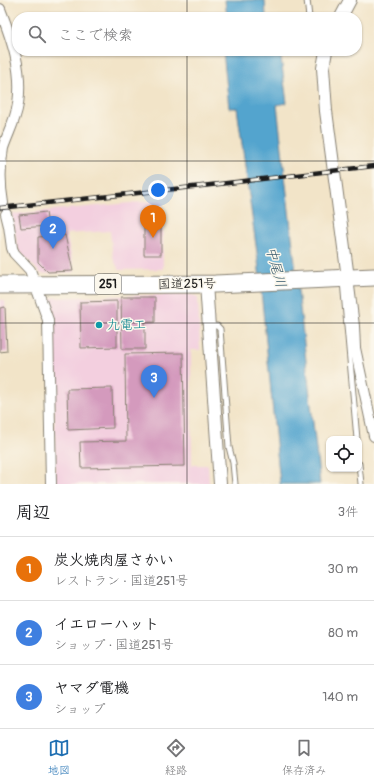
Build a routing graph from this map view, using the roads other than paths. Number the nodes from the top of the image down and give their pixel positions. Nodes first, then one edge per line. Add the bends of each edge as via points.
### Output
1 (307, 0) edge
2 (350, 0) edge
3 (0, 9) edge
4 (308, 12) edge
5 (344, 12) edge
6 (12, 40) edge
7 (16, 56) edge
8 (324, 56) edge
9 (3, 203) dead end
10 (6, 214) dead end
11 (374, 277) edge
12 (343, 278) junction
13 (211, 284) junction
14 (36, 285) junction
15 (0, 286) edge
16 (209, 326) junction
17 (357, 436) edge
18 (374, 436) edge
19 (360, 472) edge
20 (51, 484) edge
21 (220, 484) edge
22 (235, 484) edge
23 (361, 484) edge

1 - 4 lane
2 - 5 street
3 - 6 street
7 - 9 street via 18,105 1,160
8 - 12 street via 326,112
10 - 14 street via 14,253 30,270
11 - 12 highway, 国道251号 / 251
12 - 13 highway, 国道251号 / 251
12 - 17 lane
12 - 18 street
13 - 14 highway, 国道251号 / 251
13 - 16 street
14 - 15 highway, 国道251号 / 251
14 - 20 street via 48,320
16 - 21 street
16 - 22 lane via 217,326 220,329
19 - 23 lane

